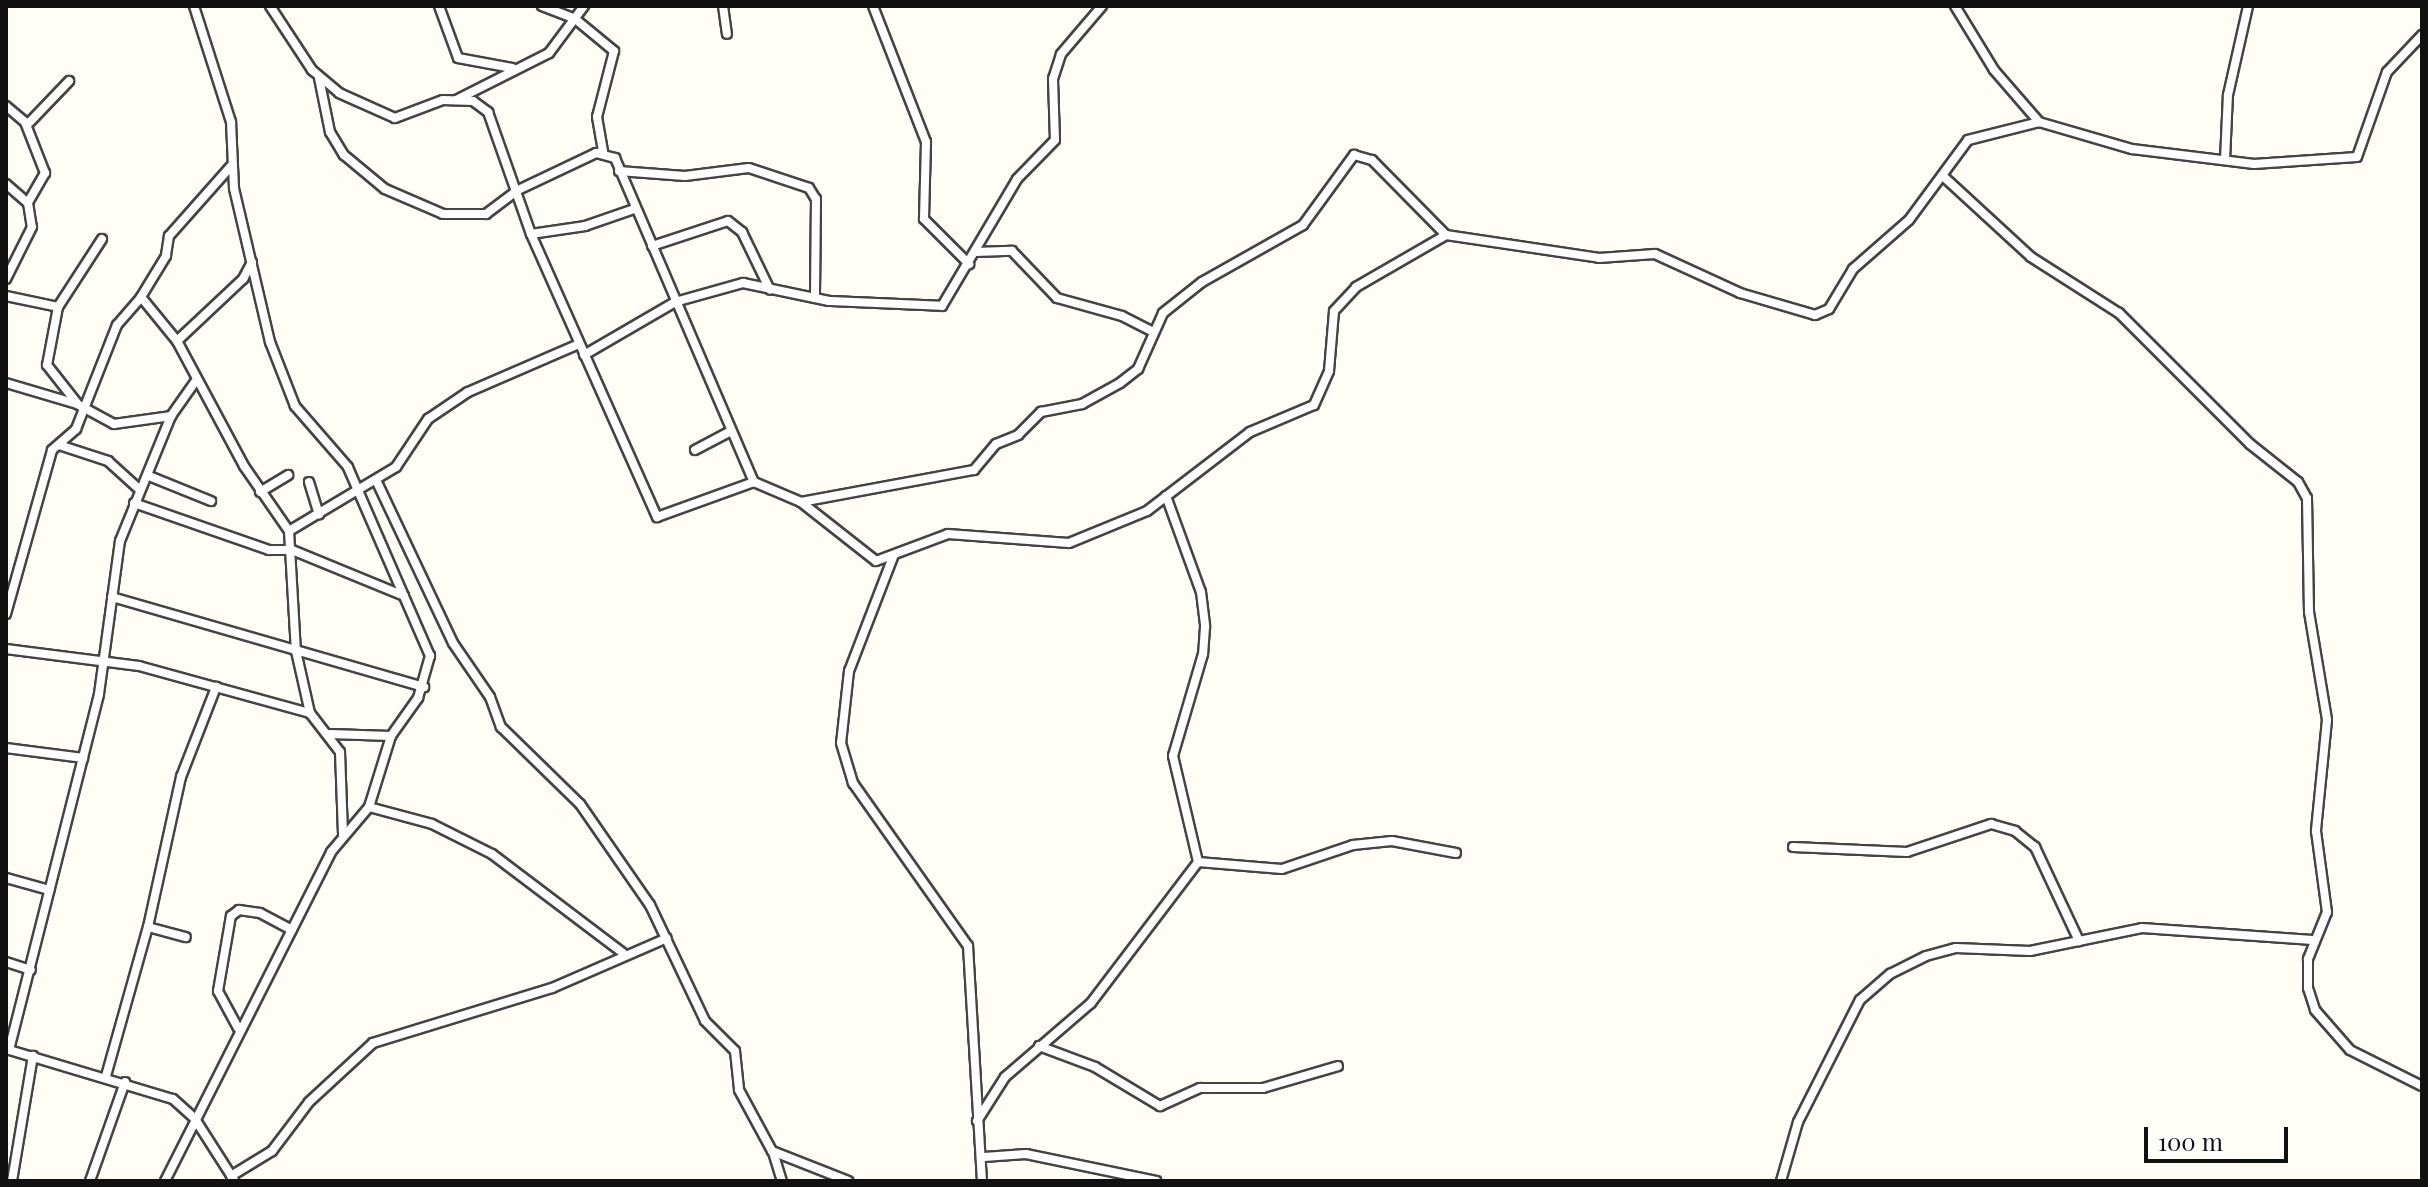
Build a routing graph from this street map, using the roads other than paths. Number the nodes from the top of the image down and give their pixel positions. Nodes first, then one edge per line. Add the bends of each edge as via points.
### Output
1 (194, 6) edge
2 (270, 6) edge
3 (439, 6) edge
4 (542, 6) edge
5 (584, 6) edge
6 (723, 6) edge
7 (873, 6) edge
8 (1102, 6) edge
9 (1955, 6) edge
10 (2248, 6) edge
11 (574, 18) junction
12 (727, 34) dead end
13 (2422, 35) edge
14 (514, 68) junction
15 (318, 77) junction
16 (69, 81) dead end
17 (456, 100) junction
18 (6, 106) edge
19 (2039, 122) junction
20 (27, 125) junction
21 (603, 152) junction
22 (2225, 160) junction
23 (232, 165) junction
24 (619, 171) junction
25 (1944, 177) junction
26 (6, 184) edge
27 (516, 191) junction
28 (28, 203) junction
29 (634, 209) junction
30 (531, 234) junction
31 (1446, 235) junction
32 (102, 239) dead end
33 (652, 246) junction
34 (975, 252) junction
35 (252, 262) junction
36 (969, 264) junction
37 (6, 279) edge
38 (770, 290) junction
39 (6, 296) edge
40 (141, 297) junction
41 (815, 298) junction
42 (675, 302) junction
43 (58, 307) junction
44 (1151, 331) junction
45 (177, 341) junction
46 (579, 344) junction
47 (584, 355) junction
48 (197, 379) junction
49 (6, 383) edge
50 (80, 406) junction
51 (171, 416) junction
52 (731, 431) junction
53 (59, 445) junction
54 (695, 450) dead end
55 (288, 475) dead end
56 (149, 476) junction
57 (376, 480) junction
58 (309, 482) dead end
59 (754, 482) junction
60 (139, 489) junction
61 (359, 491) junction
62 (260, 492) junction
63 (1166, 496) junction
64 (211, 501) dead end
65 (801, 502) junction
66 (134, 503) junction
67 (319, 514) junction
68 (289, 531) junction
69 (292, 550) junction
70 (893, 557) junction
71 (404, 596) junction
72 (112, 597) junction
73 (6, 614) edge
74 (6, 649) edge
75 (296, 651) junction
76 (104, 660) junction
77 (216, 687) junction
78 (424, 687) junction
79 (310, 713) junction
80 (330, 734) junction
81 (391, 736) junction
82 (6, 748) edge
83 (83, 758) junction
84 (369, 807) junction
85 (343, 835) junction
86 (1793, 847) dead end
87 (1456, 853) dead end
88 (1198, 862) junction
89 (6, 878) edge
90 (49, 890) junction
91 (148, 927) junction
92 (292, 930) junction
93 (186, 937) dead end
94 (667, 938) junction
95 (2313, 940) junction
96 (2079, 941) junction
97 (623, 953) junction
98 (6, 962) edge
99 (31, 970) junction
100 (238, 1028) junction
101 (1039, 1046) junction
102 (7, 1050) edge
103 (33, 1056) junction
104 (1338, 1066) dead end
105 (106, 1076) junction
106 (125, 1082) junction
107 (2422, 1086) edge
108 (195, 1119) junction
109 (977, 1121) junction
110 (772, 1151) junction
111 (984, 1157) junction
112 (233, 1179) edge
113 (12, 1181) edge
114 (90, 1181) edge
115 (165, 1181) edge
116 (782, 1181) edge
117 (848, 1181) edge
118 (982, 1181) edge
119 (1156, 1181) edge
120 (1781, 1181) edge

1 - 23 street via 231,122
2 - 15 street
3 - 14 street via 458,58
4 - 11 street
5 - 11 street
6 - 12 street
7 - 36 street via 926,142 924,219
8 - 34 street via 1058,62 1055,140 1017,179
9 - 19 street via 1994,70
10 - 22 street via 2228,95
11 - 14 street via 549,53
11 - 21 street via 614,51 597,117
13 - 22 street via 2387,72 2357,157 2286,164
14 - 17 street
15 - 17 street via 339,93 395,118
15 - 27 street via 336,144 385,189 421,207 472,217 496,210
16 - 20 street
17 - 27 street via 476,102 488,112
18 - 20 street
19 - 22 street via 2132,149
19 - 25 street via 1968,140
20 - 28 street via 45,173
21 - 24 street via 615,158
21 - 27 street
23 - 35 street
23 - 40 street via 169,236 166,256
24 - 29 street
24 - 41 street via 685,176 749,168 807,186 816,199
25 - 31 street via 1909,220 1853,269 1829,309 1815,315 1740,293 1655,254 1599,258
25 - 95 street via 2031,257 2119,313 2250,444 2298,482 2307,498 2309,612 2327,720 2316,831 2327,912
26 - 28 street
27 - 30 street
28 - 37 street via 30,235
29 - 30 street via 585,226
29 - 33 street
30 - 46 street
31 - 44 street via 1372,160 1354,155 1303,225 1202,282 1163,313
31 - 63 street via 1356,287 1334,311 1329,371 1314,405 1250,432
32 - 43 street
33 - 38 street via 728,221 742,232
33 - 42 street
34 - 36 street
34 - 44 street via 1012,251 1057,298 1122,316
35 - 45 street via 243,279
35 - 61 street via 270,342 291,398 334,446
36 - 41 street via 947,302 936,308
38 - 41 street
38 - 42 street via 743,283
39 - 43 street
40 - 45 street
40 - 50 street via 117,325
42 - 47 street
42 - 52 street
43 - 50 street via 47,365
44 - 65 street via 1130,377 1091,401 1041,412 1013,439 996,444 974,470
45 - 48 street
46 - 47 street
46 - 57 street via 448,405 428,419 396,467
47 - 59 street via 657,517
48 - 51 street
48 - 62 street
49 - 50 street
50 - 51 street via 123,426
50 - 53 street via 76,429
51 - 56 street
52 - 54 street
52 - 59 street
53 - 60 street via 108,461
53 - 73 street via 42,477
55 - 62 street
56 - 60 street
56 - 64 street
57 - 61 street
57 - 94 street via 453,643 494,704 497,721 580,804
58 - 67 street
59 - 65 street
60 - 66 street
61 - 67 street
61 - 71 street
62 - 68 street
63 - 70 street via 1120,524 1069,543 948,534
63 - 88 street via 1201,592 1205,627 1203,654 1173,756
65 - 70 street via 870,559
66 - 69 street via 269,550
66 - 72 street
67 - 68 street
68 - 69 street
69 - 71 street
69 - 75 street
70 - 109 street via 849,671 841,743 853,783 968,946
71 - 78 street via 429,647
72 - 75 street
72 - 76 street
74 - 76 street
75 - 78 street
75 - 79 street
76 - 77 street
76 - 83 street
77 - 79 street
77 - 91 street via 181,777
78 - 81 street
79 - 80 street
80 - 81 street
80 - 85 street via 343,769
81 - 84 street
82 - 83 street
83 - 90 street
84 - 85 street
84 - 97 street via 432,824 492,854
85 - 92 street
86 - 96 street via 1907,852 1991,824 2015,831 2035,847
87 - 88 street via 1392,841 1353,845 1282,869
88 - 101 street via 1091,1003
89 - 90 street
90 - 99 street
91 - 93 street
91 - 105 street
92 - 100 street
92 - 100 street via 260,913 239,910 231,916 218,991
94 - 97 street
94 - 110 street via 705,1021 735,1051 739,1090
95 - 96 street via 2142,928
95 - 107 street via 2306,973 2315,1010 2365,1061
96 - 120 street via 2014,953 1956,948 1926,956 1869,988 1798,1122
97 - 112 street via 552,988 479,1006 459,1018 436,1019 373,1043 309,1102 272,1151
98 - 99 street
99 - 102 street
100 - 108 street
101 - 104 street via 1095,1067 1160,1106 1200,1088 1263,1088
101 - 109 street via 1005,1077
102 - 103 street
103 - 105 street
103 - 113 street
105 - 106 street
106 - 108 street via 173,1099
106 - 114 street
108 - 112 street
108 - 115 street
109 - 111 street
110 - 116 street
110 - 117 street
111 - 118 street
111 - 119 street via 1026,1154

